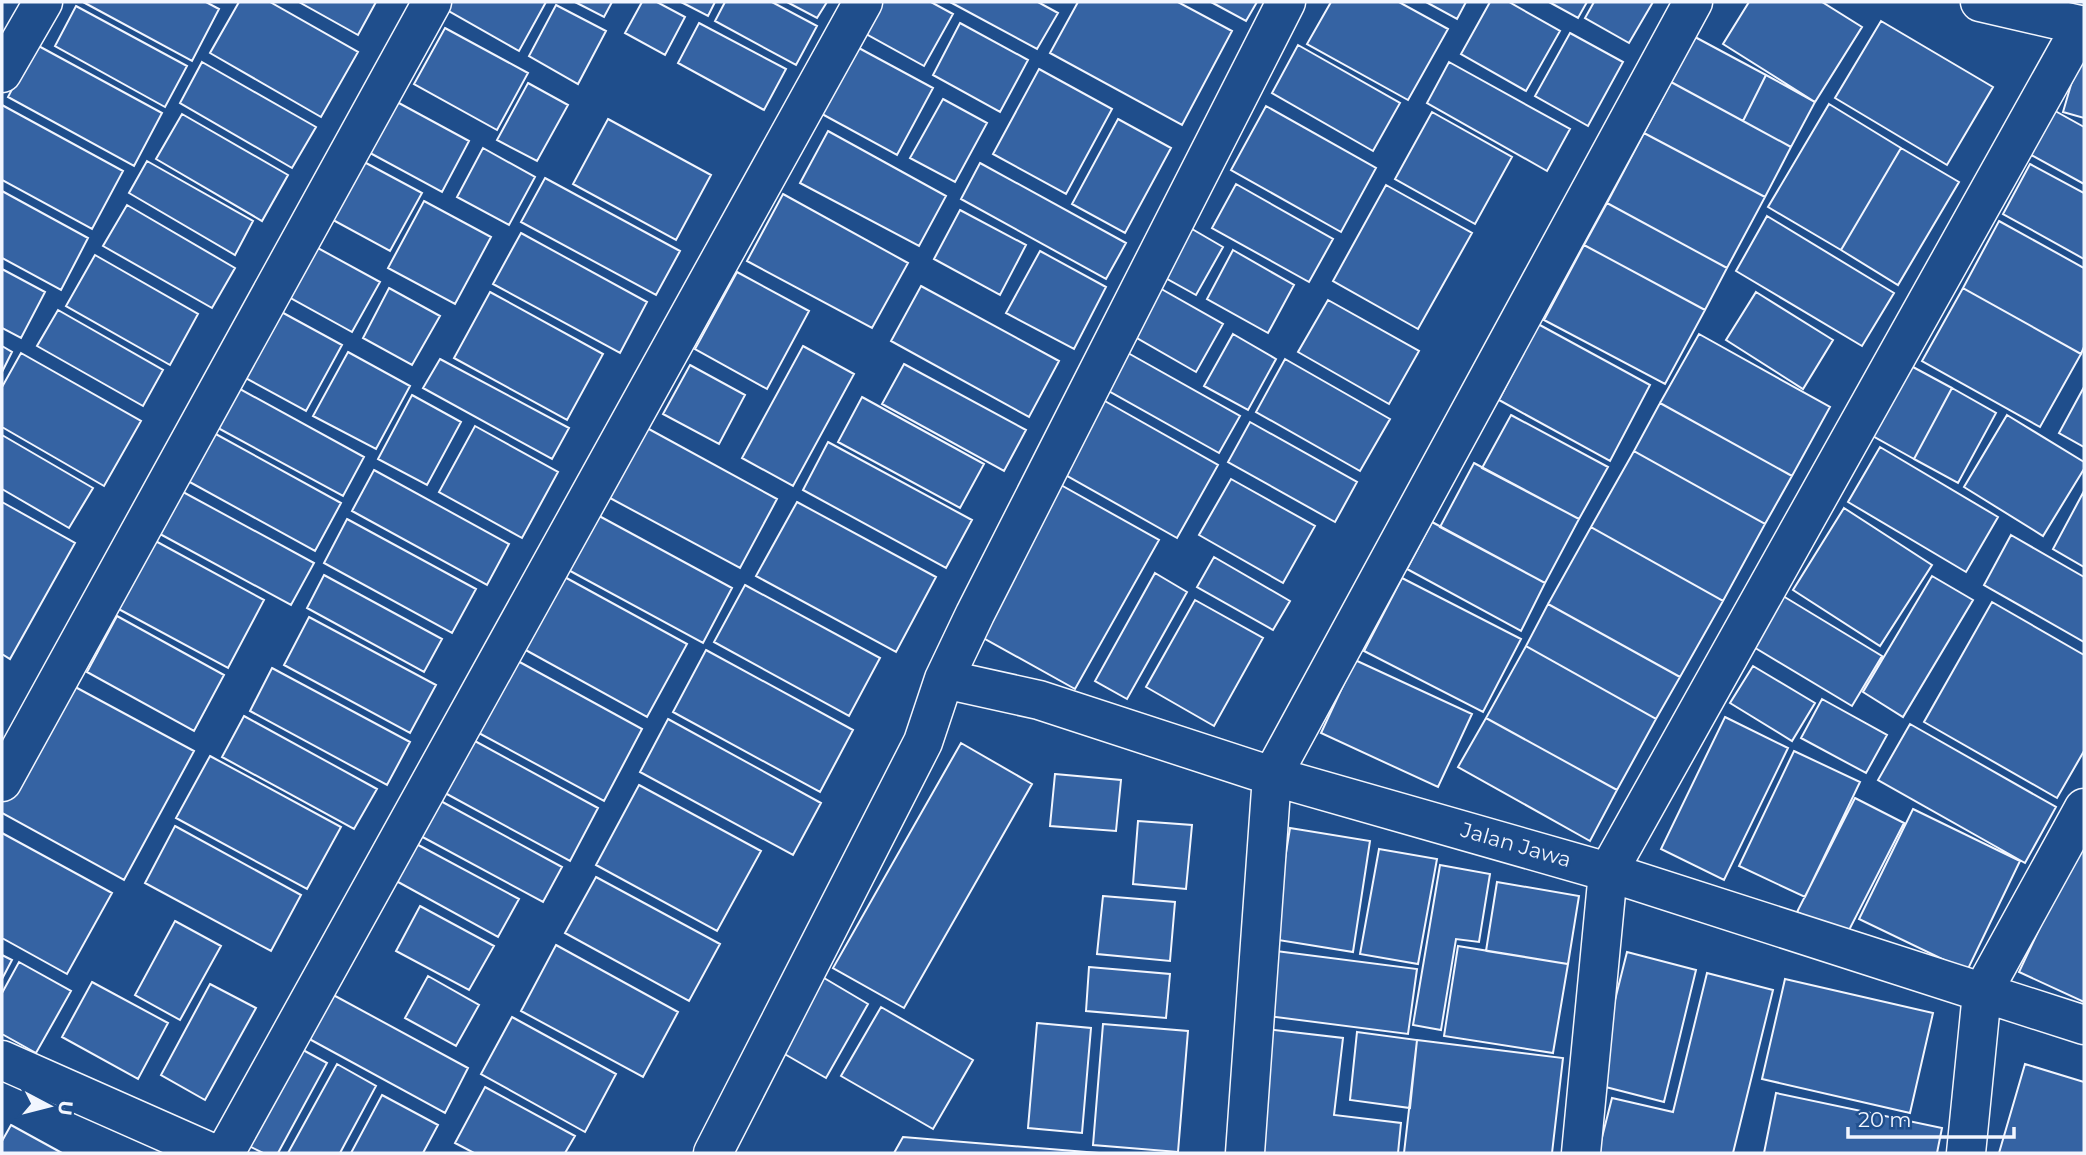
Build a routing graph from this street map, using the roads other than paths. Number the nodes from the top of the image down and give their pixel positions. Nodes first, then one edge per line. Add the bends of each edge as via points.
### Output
1 (43, 2) edge
2 (432, 2) edge
3 (863, 2) edge
4 (1286, 2) edge
5 (1693, 2) edge
6 (1980, 2) edge
7 (2083, 25) edge
8 (2, 74) edge
9 (943, 679) junction
10 (1272, 776) junction
11 (2, 782) edge
12 (2084, 808) edge
13 (1608, 872) junction
14 (1982, 993) junction
15 (2084, 1025) edge
16 (2, 1060) edge
17 (212, 1153) edge
18 (225, 1153) edge
19 (713, 1153) edge
20 (1245, 1153) edge
21 (1581, 1153) edge
22 (1966, 1153) edge

1 - 8 street
2 - 11 street
3 - 18 street
4 - 9 street
5 - 10 street
6 - 7 street
7 - 13 street
9 - 10 street, Jalan Jawa via 1039,700
9 - 19 street via 923,742
10 - 13 street, Jalan Jawa
10 - 20 street
12 - 14 street
13 - 14 street, Jalan Jawa
13 - 21 street
14 - 15 street, Jalan Jawa
14 - 22 street
16 - 17 street

